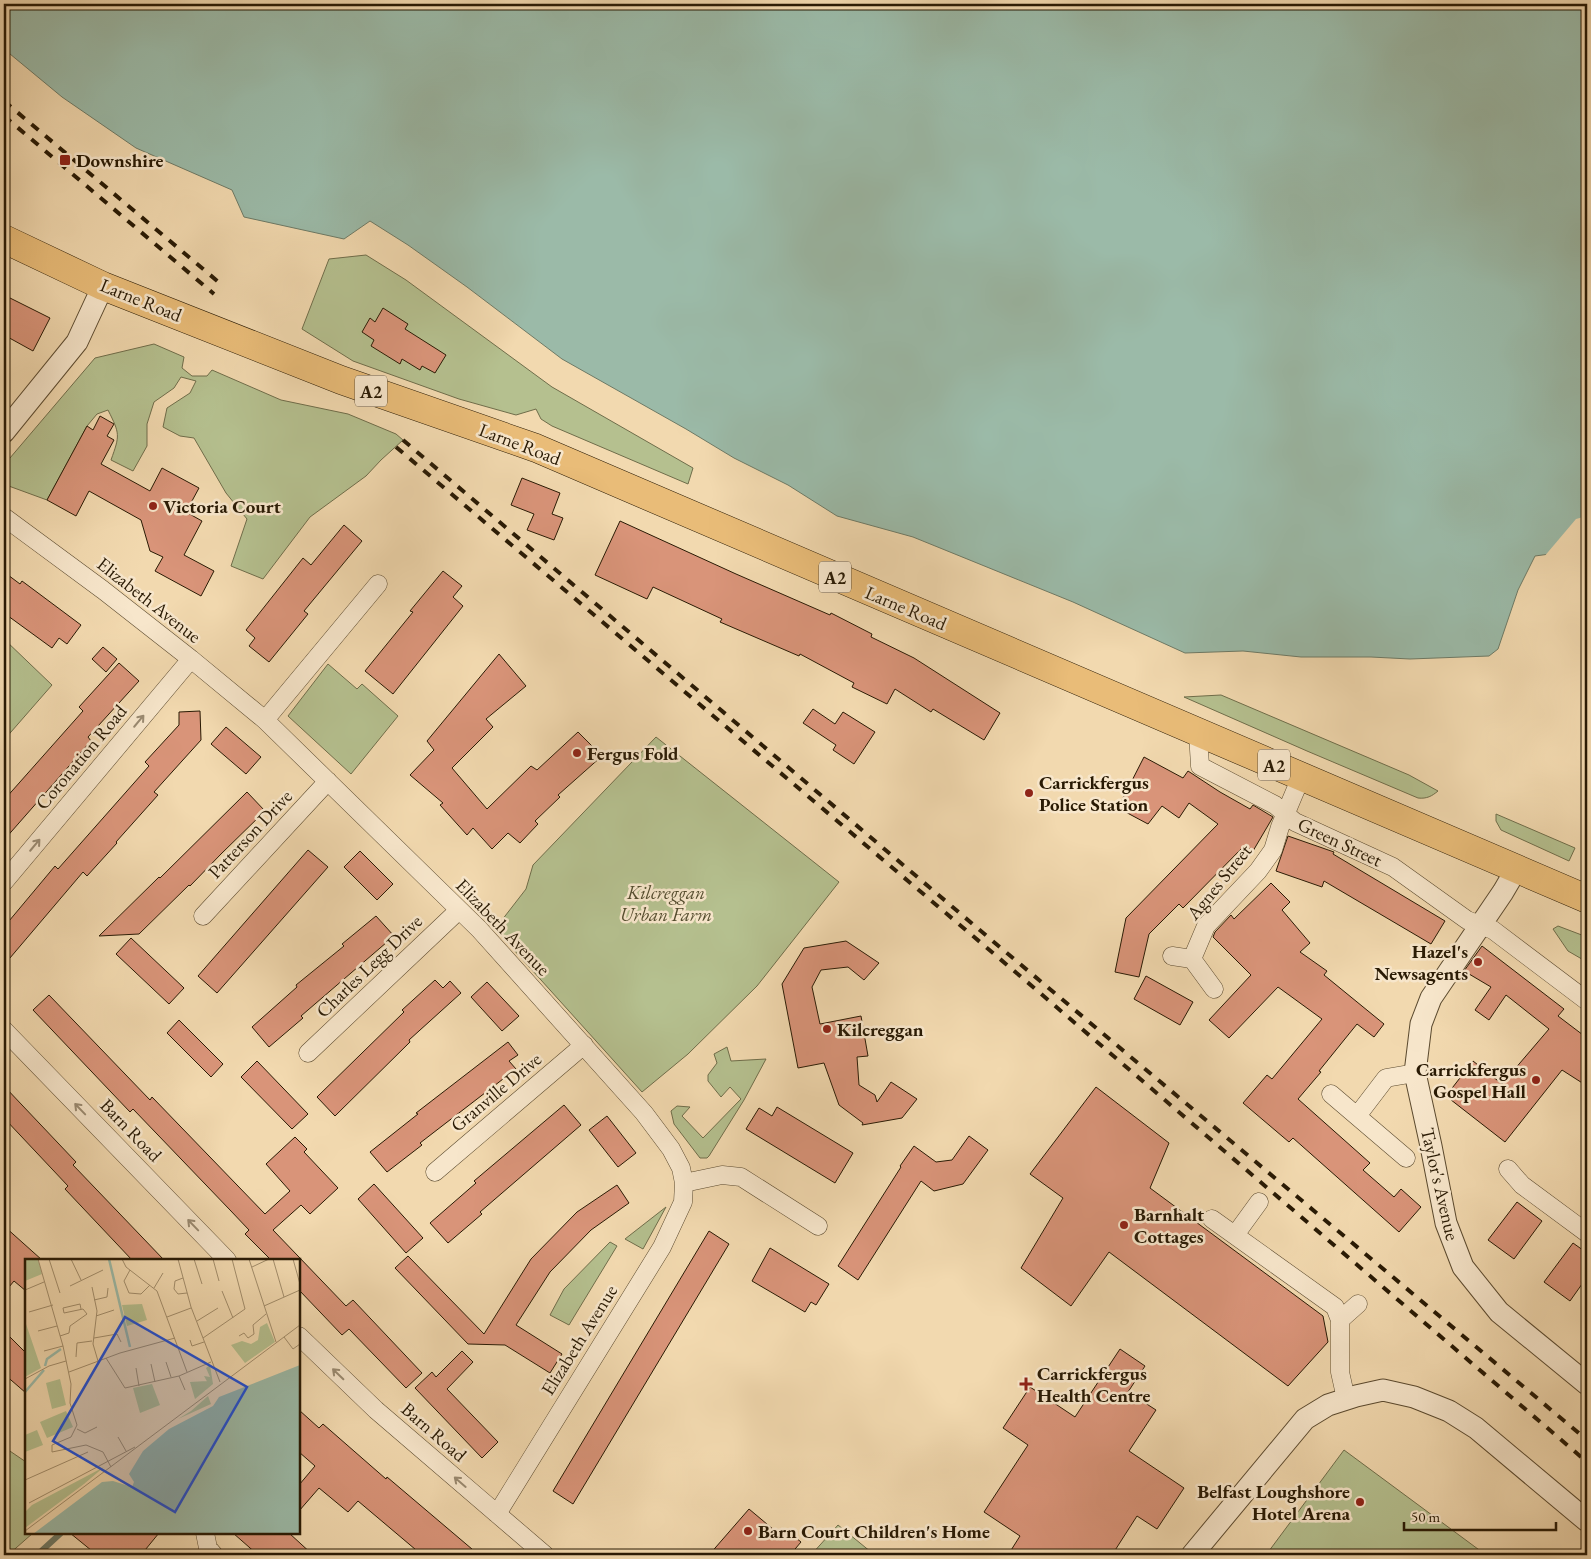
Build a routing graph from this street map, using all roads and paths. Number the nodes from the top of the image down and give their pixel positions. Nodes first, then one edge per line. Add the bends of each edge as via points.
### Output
1 (4, 239) edge
2 (103, 286) junction
3 (4, 432) edge
4 (4, 517) edge
5 (378, 584) dead end
6 (191, 659) junction
7 (265, 720) junction
8 (1198, 732) junction
9 (1301, 777) junction
10 (328, 780) junction
11 (1285, 814) junction
12 (1517, 868) junction
13 (4, 882) edge
14 (1587, 899) edge
15 (459, 910) junction
16 (202, 916) dead end
17 (1481, 925) junction
18 (1172, 956) dead end
19 (1192, 959) junction
20 (1214, 989) dead end
21 (1587, 1001) edge
22 (4, 1030) edge
23 (584, 1045) junction
24 (308, 1053) dead end
25 (1415, 1073) junction
26 (1331, 1094) dead end
27 (1358, 1116) junction
28 (1406, 1158) dead end
29 (1508, 1170) dead end
30 (435, 1172) dead end
31 (684, 1184) junction
32 (1259, 1202) dead end
33 (1212, 1218) dead end
34 (818, 1226) dead end
35 (1587, 1233) edge
36 (1235, 1235) junction
37 (226, 1259) edge
38 (1358, 1304) dead end
39 (1340, 1320) junction
40 (300, 1337) edge
41 (1587, 1384) edge
42 (1346, 1399) junction
43 (497, 1514) junction
44 (1587, 1521) edge
45 (545, 1555) edge
46 (1192, 1555) edge

1 - 2 main road, Larne Road / A2
2 - 3 street via 77,342
2 - 8 main road, Larne Road / A2 via 341,380 536,448
4 - 6 street, Elizabeth Avenue
5 - 7 street
6 - 7 street, Elizabeth Avenue
13 -> 6 street, Coronation Road
7 - 10 street, Elizabeth Avenue
8 - 9 main road, A2
8 - 11 street, Green Street via 1200,766 1275,805
9 - 11 street, Agnes Street
9 - 12 main road, A2
10 - 15 street, Elizabeth Avenue
10 - 16 street, Patterson Drive
11 - 17 street, Green Street via 1294,822 1393,867 1467,920
11 - 19 street, Agnes Street via 1272,850 1258,871 1206,926
12 - 14 main road, A2
12 - 17 street, Taylor's Avenue
15 - 23 street, Elizabeth Avenue
15 - 24 street, Charles Legg Drive
17 - 21 street, Green Street via 1493,930
17 - 25 street, Taylor's Avenue via 1431,998 1421,1024
18 - 19 street
19 - 20 street
37 -> 22 street, Barn Road
23 - 30 street, Granville Drive
23 - 31 street, Elizabeth Avenue via 644,1113 671,1150 681,1168
25 - 27 street via 1386,1078
25 - 41 street, Taylor's Avenue via 1446,1223 1463,1267 1499,1312
26 - 27 street
27 - 28 street
29 - 35 street via 1522,1185
31 - 34 street via 722,1175 742,1177
31 - 43 street, Elizabeth Avenue via 683,1202 662,1247
32 - 36 street
33 - 36 street
36 - 39 street via 1335,1307
38 - 39 street
39 - 42 street via 1340,1372
43 -> 40 street, Barn Road via 376,1410
42 - 44 street via 1384,1390 1450,1411 1476,1428
42 - 46 street via 1305,1419
43 - 45 street, Barn Road

